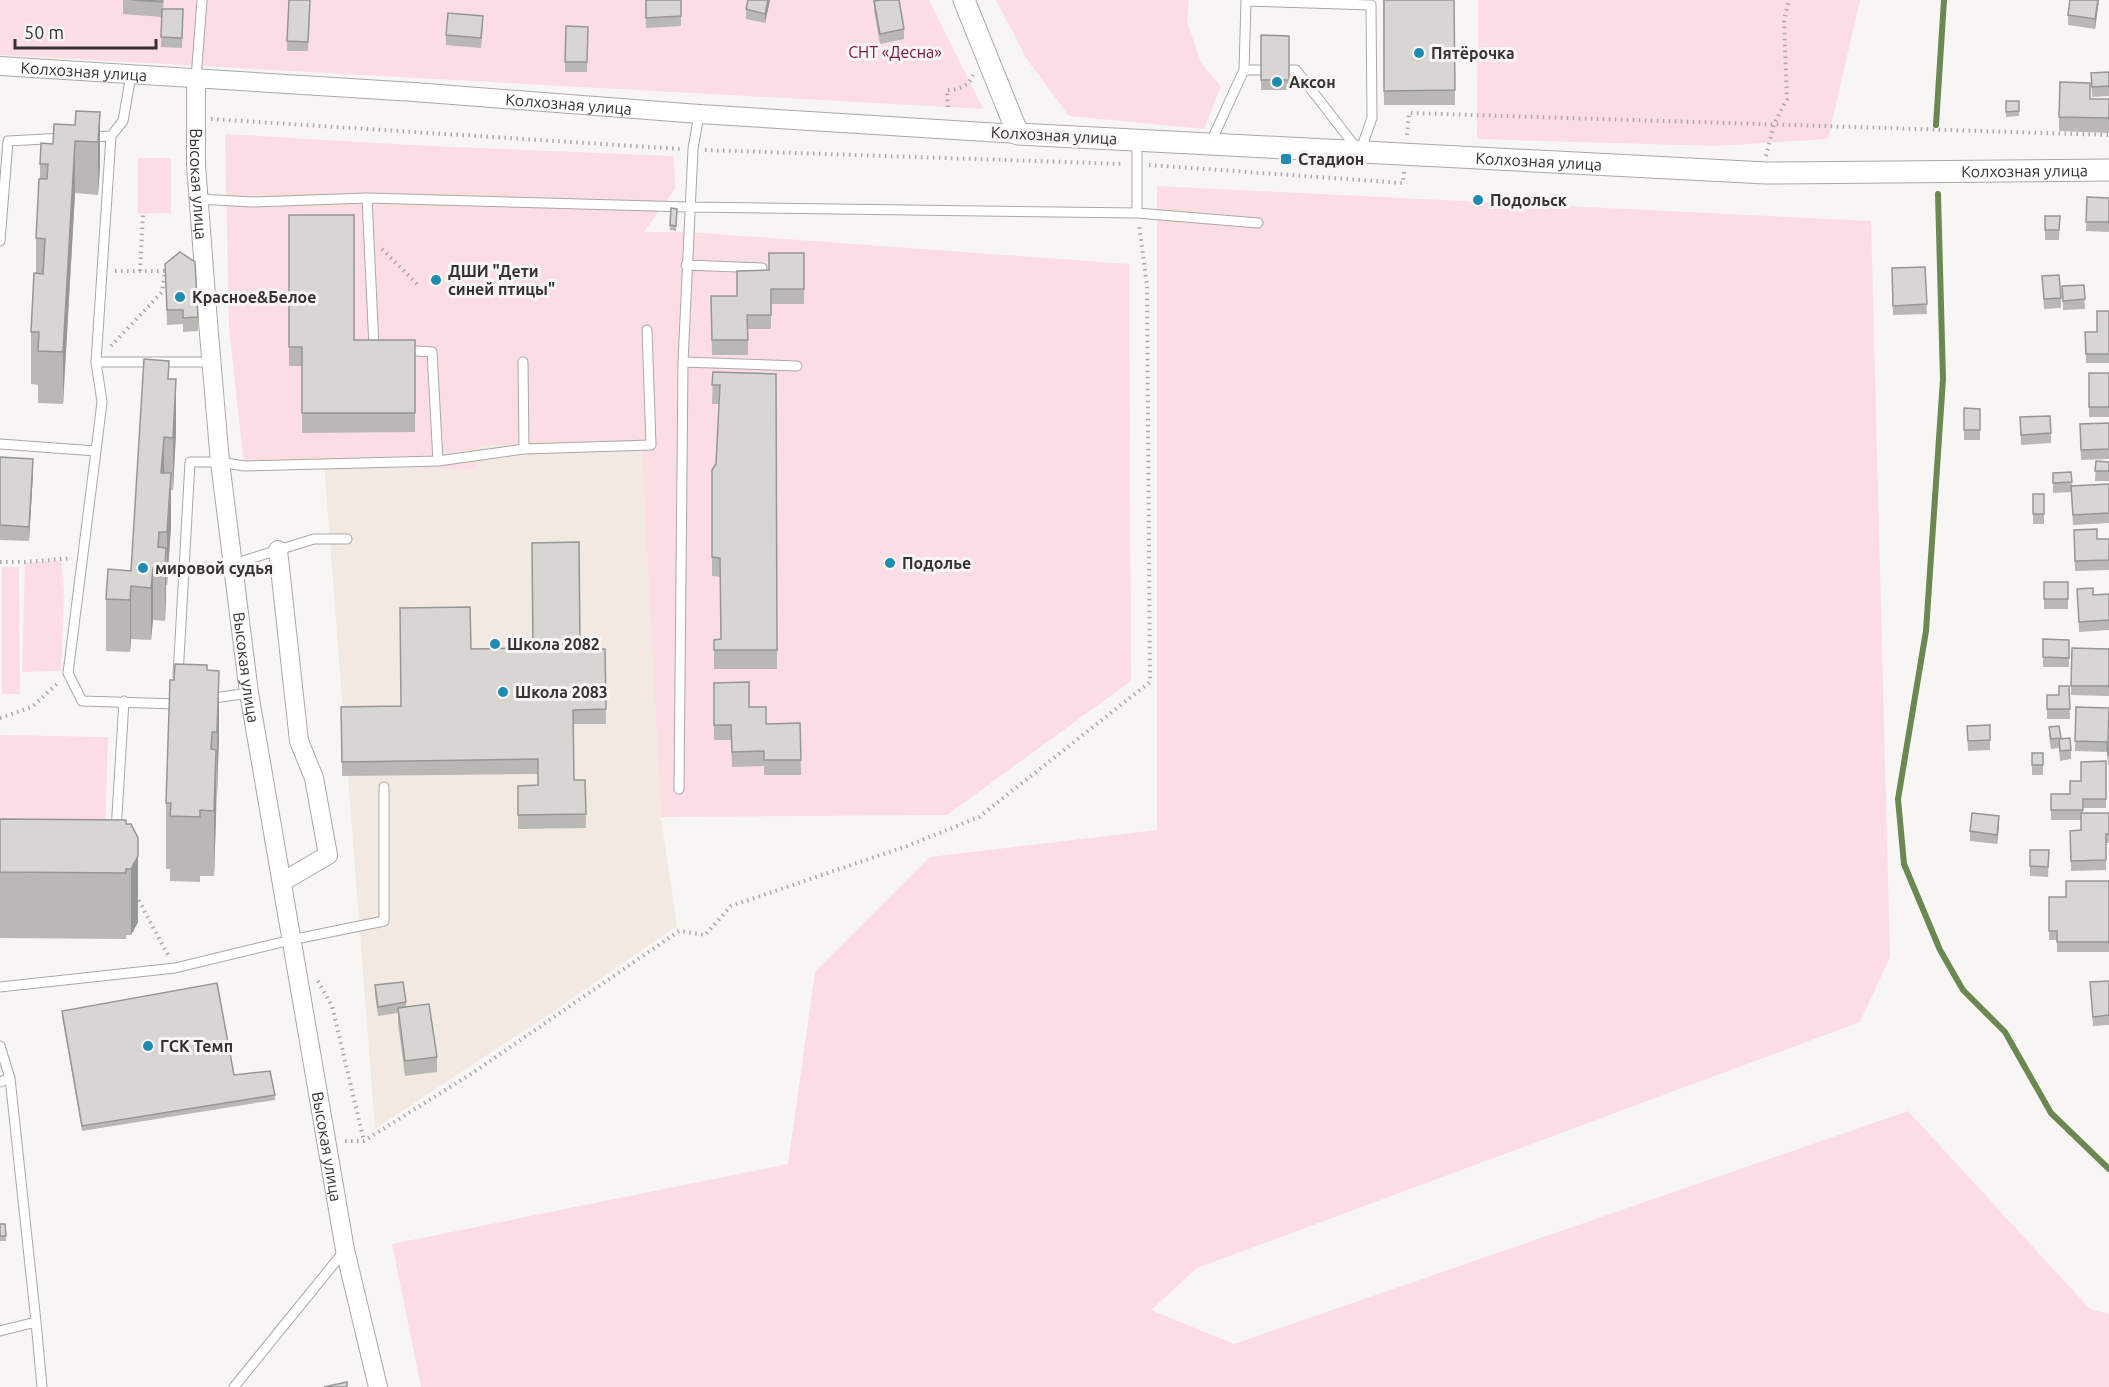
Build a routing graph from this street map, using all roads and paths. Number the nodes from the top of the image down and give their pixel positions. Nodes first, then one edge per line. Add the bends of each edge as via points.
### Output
1 (202, 0) edge
2 (963, 0) edge
3 (1789, 0) edge
4 (0, 66) edge
5 (975, 67) dead end
6 (1244, 70) junction
7 (1261, 70) edge
8 (1289, 70) edge
9 (132, 75) junction
10 (196, 79) junction
11 (948, 107) dead end
12 (699, 114) junction
13 (1018, 134) junction
14 (111, 136) junction
15 (1137, 140) junction
16 (1210, 144) junction
17 (1360, 152) junction
18 (2109, 170) edge
19 (1766, 173) junction
20 (368, 198) junction
21 (198, 199) junction
22 (690, 207) junction
23 (143, 213) dead end
24 (1137, 213) junction
25 (1258, 223) dead end
26 (369, 235) junction
27 (0, 241) edge
28 (170, 265) edge
29 (686, 265) junction
30 (762, 268) edge
31 (102, 270) junction
32 (140, 271) junction
33 (165, 271) junction
34 (420, 287) dead end
35 (647, 330) dead end
36 (386, 348) edge
37 (398, 349) edge
38 (96, 362) junction
39 (212, 362) junction
40 (523, 362) dead end
41 (683, 362) junction
42 (797, 366) dead end
43 (0, 444) edge
44 (524, 449) junction
45 (96, 451) junction
46 (438, 461) junction
47 (220, 462) junction
48 (347, 539) dead end
49 (278, 550) junction
50 (81, 557) junction
51 (0, 562) edge
52 (233, 564) junction
53 (68, 673) junction
54 (178, 681) edge
55 (177, 692) edge
56 (249, 693) junction
57 (197, 700) edge
58 (124, 701) junction
59 (187, 702) edge
60 (177, 704) junction
61 (0, 718) edge
62 (384, 787) dead end
63 (679, 789) dead end
64 (115, 843) edge
65 (282, 882) junction
66 (131, 885) edge
67 (291, 940) junction
68 (175, 968) junction
69 (296, 968) junction
70 (0, 987) edge
71 (0, 1046) edge
72 (10, 1078) junction
73 (0, 1082) edge
74 (364, 1141) junction
75 (326, 1142) junction
76 (345, 1250) junction
77 (36, 1322) junction
78 (0, 1331) edge
79 (42, 1387) edge
80 (234, 1387) edge
81 (378, 1387) edge

1 - 10 lane
2 - 13 street
3 - 19 path via 1784,20 1787,99 1774,124
4 - 9 street, Колхозная улица
5 - 11 path via 965,85 947,90
6 - 7 lane
6 - 16 lane
6 - 17 lane via 1246,1 1371,5 1372,118
8 - 17 lane via 1296,70
9 - 10 street, Колхозная улица
9 - 14 lane via 123,121
10 - 12 street, Колхозная улица
10 - 21 street, Высокая улица
12 - 13 street, Колхозная улица
12 - 22 lane
13 - 15 street, Колхозная улица
14 - 27 lane via 9,141
14 - 31 lane
15 - 16 street, Колхозная улица
15 - 24 lane
16 - 17 street, Колхозная улица
17 - 19 street, Колхозная улица
18 - 19 street, Колхозная улица
20 - 21 lane via 252,202
20 - 22 lane
20 - 26 lane
21 - 39 street, Высокая улица
22 - 24 lane
22 - 29 lane
23 - 32 path
24 - 25 lane
24 - 74 path via 1147,286 1150,682 979,817 731,906 705,935 679,931 474,1072
26 - 34 path
26 - 36 lane via 374,347
28 - 33 path
29 - 30 lane
29 - 41 lane
31 - 32 path
31 - 38 lane
32 - 33 path
33 - 38 path via 162,292
35 - 44 lane via 651,445
37 - 46 lane via 432,352
38 - 39 lane
38 - 45 lane via 102,402
39 - 47 street, Высокая улица
40 - 44 lane
41 - 42 lane
41 - 63 lane
43 - 45 lane
44 - 46 lane
45 - 50 lane
46 - 47 lane via 244,466
47 - 52 street, Высокая улица
47 - 54 lane via 190,462
48 - 49 lane via 314,539
49 - 52 lane
49 - 65 street via 299,741 314,778 328,855
50 - 51 path
50 - 53 lane
52 - 56 street, Высокая улица
53 - 58 lane via 82,701
53 - 61 path via 33,707
55 - 60 lane
56 - 57 lane
56 - 65 street, Высокая улица
58 - 60 lane
58 - 64 lane
59 - 60 lane
62 - 67 lane via 384,921
65 - 67 street, Высокая улица
66 - 68 path
67 - 68 lane
67 - 69 street, Высокая улица
68 - 70 lane
69 - 74 path via 319,982 332,1006
69 - 75 street, Высокая улица
71 - 72 lane
72 - 73 lane
72 - 77 lane
74 - 75 path
75 - 76 street, Высокая улица
76 - 80 lane
76 - 81 street, Высокая улица
77 - 78 lane
77 - 79 lane

